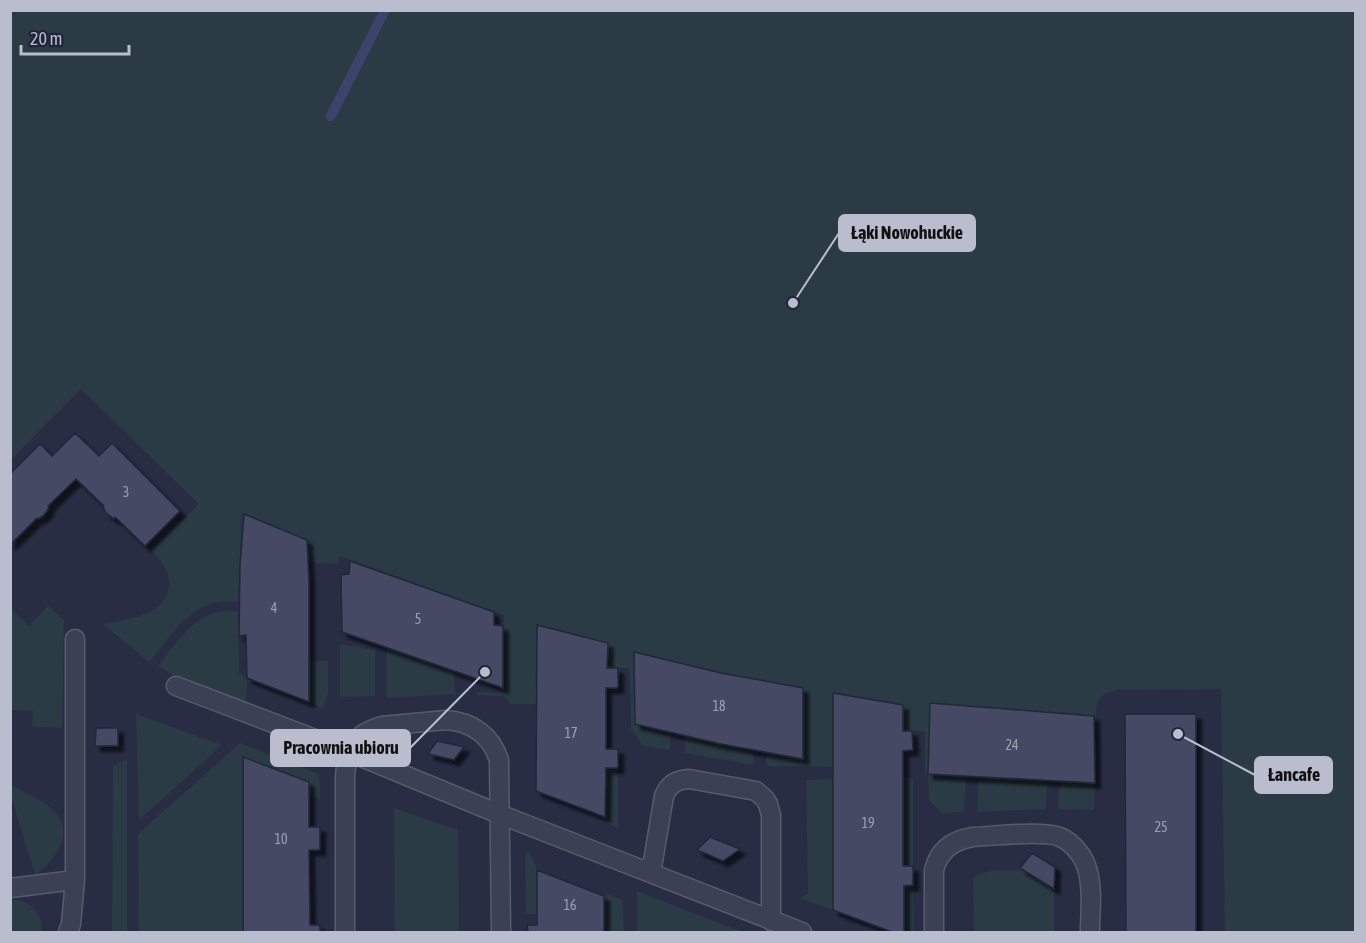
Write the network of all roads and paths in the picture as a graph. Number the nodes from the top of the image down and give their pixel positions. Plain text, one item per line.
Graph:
1 (75, 639) dead end
2 (176, 686) dead end
3 (348, 752) junction
4 (499, 814) junction
5 (651, 873) junction
6 (75, 880) junction
7 (10, 888) edge
8 (771, 921) junction
9 (68, 933) edge
10 (345, 933) edge
11 (501, 933) edge
12 (802, 933) edge
13 (934, 933) edge
14 (1090, 933) edge

1 - 6 street
2 - 3 street
3 - 4 street
3 - 4 street
3 - 10 street
4 - 5 street
4 - 11 street
5 - 8 street
5 - 8 street
6 - 7 street
6 - 9 street
8 - 12 street
13 - 14 street

